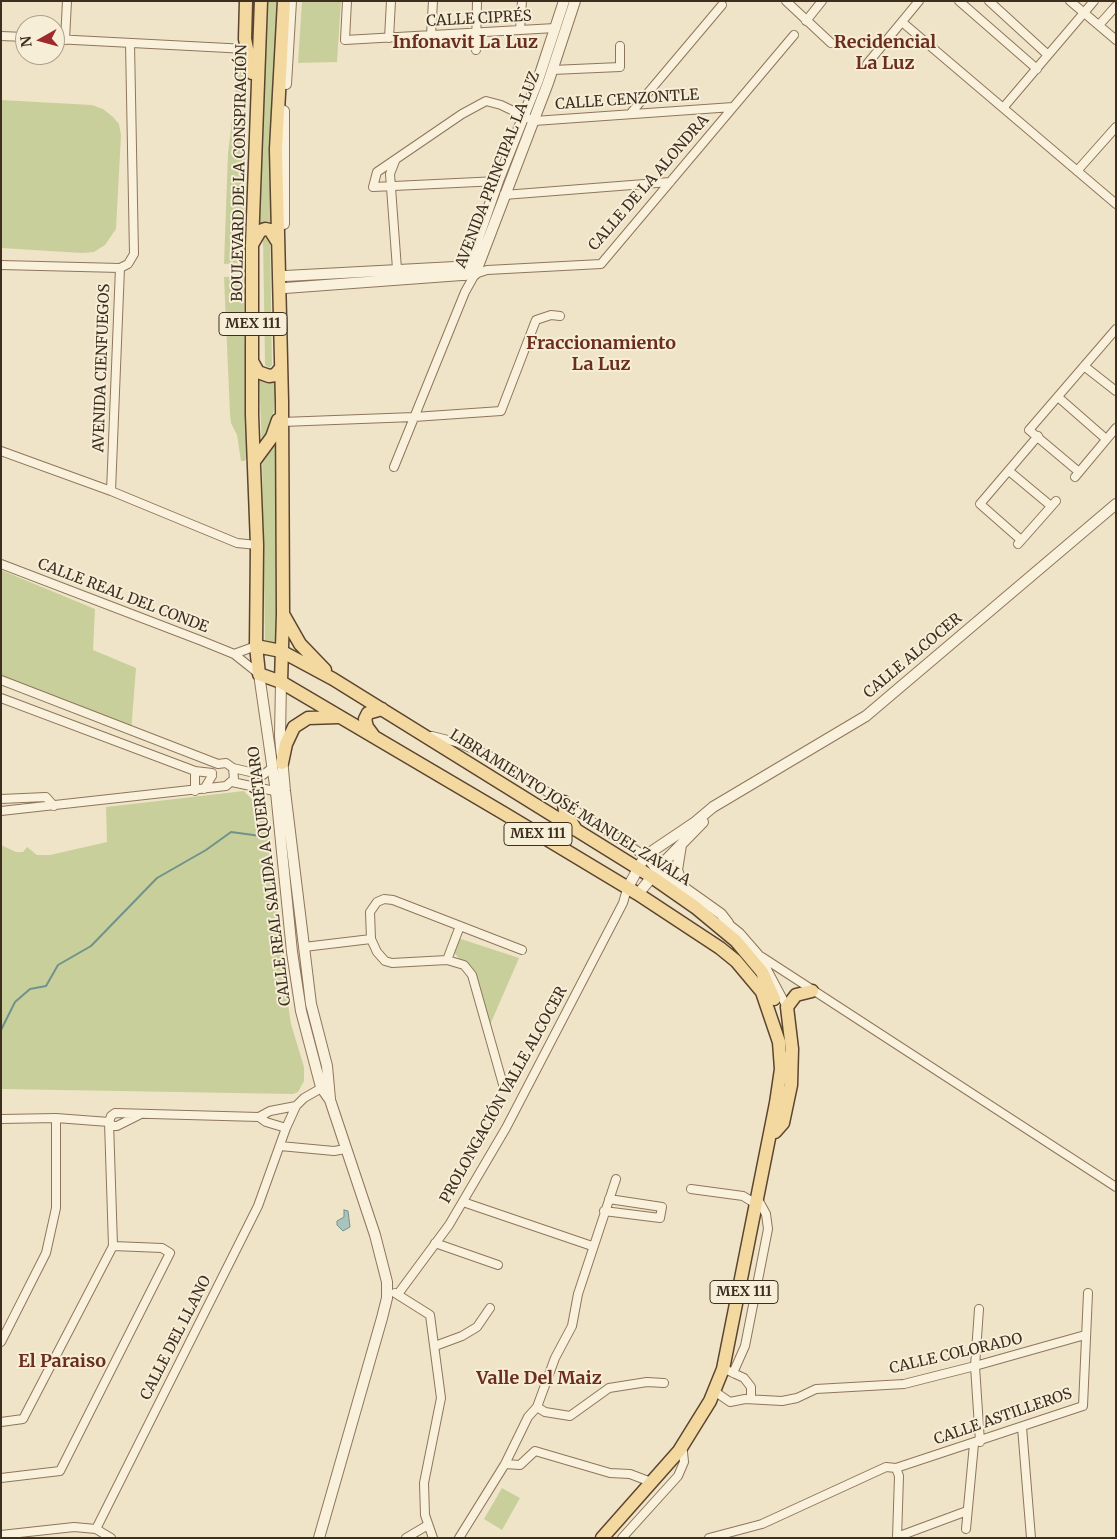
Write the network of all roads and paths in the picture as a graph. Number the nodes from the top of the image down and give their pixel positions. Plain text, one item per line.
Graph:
1 (67, 1) edge
2 (246, 1) edge
3 (261, 1) edge
4 (284, 1) edge
5 (291, 1) edge
6 (347, 1) edge
7 (391, 1) edge
8 (433, 1) edge
9 (478, 1) edge
10 (522, 1) edge
11 (564, 1) edge
12 (576, 1) edge
13 (786, 1) edge
14 (822, 1) edge
15 (919, 1) edge
16 (959, 1) edge
17 (989, 1) edge
18 (1070, 1) edge
19 (1094, 1) edge
20 (722, 5) dead end
21 (1116, 6) edge
22 (1084, 14) junction
23 (806, 21) junction
24 (902, 22) junction
25 (1099, 25) junction
26 (555, 28) junction
27 (520, 30) junction
28 (476, 33) junction
29 (431, 35) junction
30 (794, 35) dead end
31 (1, 36) edge
32 (15, 37) edge
33 (389, 38) junction
34 (65, 40) joint
35 (1116, 40) edge
36 (130, 43) junction
37 (831, 43) dead end
38 (620, 46) dead end
39 (248, 49) junction
40 (476, 50) dead end
41 (1048, 55) junction
42 (867, 64) dead end
43 (1037, 69) junction
44 (552, 70) junction
45 (733, 107) junction
46 (1003, 108) junction
47 (631, 113) junction
48 (255, 118) junction
49 (529, 118) junction
50 (1115, 130) edge
51 (395, 161) junction
52 (1077, 171) junction
53 (498, 181) junction
54 (670, 182) junction
55 (390, 186) junction
56 (504, 195) junction
57 (1116, 204) edge
58 (277, 241) junction
59 (252, 245) junction
60 (1, 266) edge
61 (120, 268) junction
62 (397, 269) junction
63 (376, 270) junction
64 (474, 270) junction
65 (285, 276) junction
66 (377, 282) junction
67 (285, 288) junction
68 (560, 316) dead end
69 (1115, 331) edge
70 (281, 348) junction
71 (253, 363) junction
72 (1084, 366) junction
73 (281, 368) junction
74 (1116, 391) edge
75 (1058, 397) junction
76 (282, 402) junction
77 (414, 417) junction
78 (282, 422) junction
79 (1116, 428) edge
80 (1038, 436) junction
81 (1106, 439) junction
82 (1, 451) edge
83 (255, 460) junction
84 (394, 467) dead end
85 (1009, 471) junction
86 (112, 490) junction
87 (1116, 504) edge
88 (258, 545) junction
89 (1, 564) edge
90 (284, 614) junction
91 (256, 646) junction
92 (281, 651) junction
93 (234, 654) junction
94 (259, 674) junction
95 (333, 679) junction
96 (1, 680) edge
97 (281, 682) junction
98 (1, 698) edge
99 (382, 709) junction
100 (345, 719) junction
101 (425, 735) junction
102 (374, 736) junction
103 (218, 764) junction
104 (277, 765) junction
105 (232, 768) junction
106 (195, 771) junction
107 (212, 774) junction
108 (232, 782) junction
109 (222, 787) junction
110 (204, 789) junction
111 (195, 791) junction
112 (280, 792) junction
113 (1, 799) edge
114 (564, 802) junction
115 (54, 806) junction
116 (713, 807) junction
117 (1, 811) edge
118 (577, 832) junction
119 (681, 845) junction
120 (645, 856) junction
121 (638, 868) junction
122 (655, 874) junction
123 (632, 891) junction
124 (623, 903) junction
125 (728, 923) junction
126 (460, 926) junction
127 (371, 939) junction
128 (304, 947) junction
129 (522, 950) dead end
130 (760, 956) junction
131 (447, 960) junction
132 (812, 991) junction
133 (787, 1007) junction
134 (325, 1086) junction
135 (504, 1088) dead end
136 (296, 1106) junction
137 (260, 1117) junction
138 (56, 1118) junction
139 (1, 1119) edge
140 (109, 1122) junction
141 (286, 1128) junction
142 (775, 1132) junction
143 (280, 1146) junction
144 (346, 1149) junction
145 (616, 1179) dead end
146 (1116, 1187) edge
147 (691, 1189) dead end
148 (609, 1199) junction
149 (463, 1202) junction
150 (758, 1204) junction
151 (604, 1210) junction
152 (435, 1243) junction
153 (113, 1246) junction
154 (592, 1246) junction
155 (498, 1265) dead end
156 (387, 1290) junction
157 (1088, 1293) dead end
158 (398, 1294) junction
159 (490, 1308) dead end
160 (979, 1309) dead end
161 (1085, 1335) junction
162 (1, 1342) edge
163 (435, 1346) junction
164 (975, 1366) junction
165 (730, 1372) junction
166 (664, 1383) dead end
167 (717, 1393) junction
168 (752, 1399) junction
169 (536, 1407) junction
170 (1, 1422) edge
171 (1022, 1427) junction
172 (977, 1443) junction
173 (683, 1452) junction
174 (505, 1464) junction
175 (896, 1468) junction
176 (1, 1478) edge
177 (651, 1482) junction
178 (967, 1511) junction
179 (428, 1525) junction
180 (966, 1529) dead end
181 (96, 1530) junction
182 (1, 1535) edge
183 (12, 1536) edge
184 (111, 1538) edge
185 (319, 1538) edge
186 (406, 1538) edge
187 (433, 1538) edge
188 (459, 1538) edge
189 (602, 1538) edge
190 (607, 1538) edge
191 (622, 1538) edge
192 (709, 1538) edge
193 (897, 1538) edge
194 (1031, 1538) edge

1 - 34 street
2 - 39 main road
3 - 48 main road, BOULEVARD DE LA CONSPIRACIÓN / MEX 111
4 - 58 main road, MEX 111
5 - 65 street
6 - 33 street, CALLE CIPRÉS
7 - 33 street
8 - 29 street
9 - 28 street
10 - 27 street
11 - 26 street, AVENIDA PRINCIPAL LA LUZ
12 - 44 street, AVENIDA PRINCIPAL LA LUZ
13 - 23 street
14 - 23 street
15 - 24 street
16 - 43 street
17 - 41 street
18 - 22 street
19 - 22 street
20 - 47 street
21 - 25 street
22 - 25 street
22 - 41 street
23 - 37 street
24 - 42 street
24 - 46 street
25 - 35 street
26 - 27 street, CALLE CIPRÉS
26 - 49 street, AVENIDA PRINCIPAL LA LUZ
27 - 28 street, CALLE CIPRÉS
28 - 29 street, CALLE CIPRÉS
28 - 40 street
29 - 33 street, CALLE CIPRÉS
30 - 45 street, CALLE DE LA ALONDRA
31 - 32 street
34 - 36 street
36 - 39 street
36 - 61 street, AVENIDA CIENFUEGOS
38 - 44 street
39 - 48 main road
41 - 43 street
43 - 46 street
44 - 49 street, AVENIDA PRINCIPAL LA LUZ
45 - 47 street, CALLE CENZONTLE
45 - 54 street, CALLE DE LA ALONDRA
46 - 52 street
47 - 49 street, CALLE CENZONTLE
48 - 59 main road, BOULEVARD DE LA CONSPIRACIÓN / MEX 111
49 - 51 street
49 - 53 street, AVENIDA PRINCIPAL LA LUZ
49 - 56 street, AVENIDA PRINCIPAL LA LUZ
50 - 52 street
51 - 55 street
51 - 55 street
52 - 57 street
53 - 55 street
53 - 64 street, AVENIDA PRINCIPAL LA LUZ
54 - 56 street
54 - 64 street, CALLE DE LA ALONDRA
55 - 62 street
56 - 64 street, AVENIDA PRINCIPAL LA LUZ
58 - 59 main road
58 - 70 main road, MEX 111
59 - 71 main road, BOULEVARD DE LA CONSPIRACIÓN / MEX 111
60 - 61 street
61 - 86 street, AVENIDA CIENFUEGOS
62 - 63 street, CALLE DE LA ALONDRA
62 - 64 street, CALLE DE LA ALONDRA
63 - 65 street, CALLE DE LA ALONDRA
63 - 66 street
64 - 66 street, CALLE DE LA ALONDRA
64 - 77 street, AVENIDA PRINCIPAL LA LUZ
65 - 67 street
66 - 67 street, CALLE DE LA ALONDRA
67 - 70 street
68 - 77 street
69 - 72 street
70 - 73 main road, MEX 111
71 - 73 main road
71 - 83 main road, BOULEVARD DE LA CONSPIRACIÓN / MEX 111
72 - 74 street
72 - 75 street
73 - 76 main road, MEX 111
75 - 80 street
75 - 81 street
76 - 78 main road, MEX 111
76 - 83 main road
77 - 78 street
77 - 84 street, AVENIDA PRINCIPAL LA LUZ
78 - 90 main road, MEX 111
79 - 81 street
80 - 81 street
80 - 85 street
82 - 86 street
83 - 88 main road, BOULEVARD DE LA CONSPIRACIÓN / MEX 111
85 - 85 street
86 - 88 street
87 - 116 street, CALLE ALCOCER
88 - 91 main road, BOULEVARD DE LA CONSPIRACIÓN / MEX 111
89 - 93 street, CALLE REAL DEL CONDE
90 - 92 main road, MEX 111
90 - 95 main road, MEX 111
91 - 92 main road, MEX 111
91 - 93 street
91 - 94 main road, MEX 111
92 - 95 main road, MEX 111
92 - 97 main road, MEX 111
93 - 94 street, CALLE REAL DEL CONDE
94 - 97 main road, MEX 111
94 - 104 street, CALLE REAL SALIDA A QUERÉTARO
95 - 99 main road, LIBRAMIENTO JOSÉ MANUEL ZAVALA / MEX 111
96 - 103 street
97 - 100 main road, LIBRAMIENTO JOSÉ MANUEL ZAVALA / MEX 111
97 - 104 street, CALLE REAL SALIDA A QUERÉTARO
98 - 106 street
99 - 101 main road, LIBRAMIENTO JOSÉ MANUEL ZAVALA / MEX 111
99 - 102 main road
100 - 102 main road, LIBRAMIENTO JOSÉ MANUEL ZAVALA / MEX 111
100 - 104 main road
101 - 114 street
101 - 118 main road, LIBRAMIENTO JOSÉ MANUEL ZAVALA / MEX 111
102 - 123 main road, LIBRAMIENTO JOSÉ MANUEL ZAVALA / MEX 111
103 - 105 street
103 - 107 street
104 - 105 street
104 - 112 street, CALLE REAL SALIDA A QUERÉTARO
105 - 108 street
106 - 107 street
106 - 111 street
107 - 109 street
107 - 110 street
108 - 109 street
108 - 112 street
109 - 110 street
110 - 111 street
111 - 115 street
112 - 128 street, CALLE REAL SALIDA A QUERÉTARO
112 - 134 street, CALLE REAL SALIDA A QUERÉTARO
113 - 115 street
114 - 118 main road
114 - 120 street
115 - 117 street
116 - 119 street, CALLE ALCOCER
116 - 120 street, CALLE ALCOCER
118 - 121 main road, LIBRAMIENTO JOSÉ MANUEL ZAVALA / MEX 111
119 - 122 street, CALLE ALCOCER
119 - 125 street
120 - 121 street, CALLE ALCOCER
120 - 122 street
121 - 122 main road, LIBRAMIENTO JOSÉ MANUEL ZAVALA / MEX 111
121 - 123 street, CALLE ALCOCER
122 - 123 street, CALLE ALCOCER
122 - 125 street
122 - 142 main road, LIBRAMIENTO JOSÉ MANUEL ZAVALA / MEX 111
123 - 124 street, PROLONGACIÓN VALLE ALCOCER
123 - 124 street
123 - 150 main road, LIBRAMIENTO JOSÉ MANUEL ZAVALA / MEX 111
124 - 149 street, PROLONGACIÓN VALLE ALCOCER
125 - 130 street
126 - 127 street
126 - 129 street
126 - 131 street
127 - 128 street
127 - 131 street
128 - 134 street, CALLE REAL SALIDA A QUERÉTARO
130 - 132 street
130 - 133 street
131 - 135 street
132 - 133 main road
132 - 146 street
133 - 142 main road
134 - 136 street, CALLE DEL LLANO
134 - 144 street, CALLE REAL SALIDA A QUERÉTARO
136 - 137 street
136 - 141 street, CALLE DEL LLANO
137 - 140 street
137 - 141 street
138 - 139 street
138 - 140 street
138 - 162 street
140 - 153 street
141 - 143 street, CALLE DEL LLANO
142 - 150 main road, LIBRAMIENTO JOSÉ MANUEL ZAVALA / MEX 111
143 - 144 street
143 - 181 street, CALLE DEL LLANO
144 - 156 street, CALLE REAL SALIDA A QUERÉTARO
145 - 148 street
147 - 150 street
148 - 151 street
148 - 151 street
149 - 152 street, PROLONGACIÓN VALLE ALCOCER
149 - 154 street
150 - 165 main road, LIBRAMIENTO JOSÉ MANUEL ZAVALA / MEX 111
150 - 177 main road, LIBRAMIENTO JOSÉ MANUEL ZAVALA / MEX 111
151 - 154 street
152 - 155 street
152 - 158 street, PROLONGACIÓN VALLE ALCOCER
153 - 170 street
153 - 176 street
154 - 169 street
156 - 158 street
156 - 185 street, CALLE REAL SALIDA A QUERÉTARO
157 - 161 street
158 - 163 street
159 - 163 street
160 - 164 street
161 - 164 street, CALLE COLORADO
161 - 171 street, CALLE ASTILLEROS
163 - 179 street
164 - 168 street, CALLE COLORADO
164 - 172 street
165 - 167 main road, LIBRAMIENTO JOSÉ MANUEL ZAVALA / MEX 111
165 - 168 street
166 - 169 street
167 - 168 street, CALLE COLORADO
167 - 173 main road, LIBRAMIENTO JOSÉ MANUEL ZAVALA / MEX 111
169 - 174 street
171 - 172 street, CALLE ASTILLEROS
171 - 194 street
172 - 175 street, CALLE ASTILLEROS
172 - 178 street
173 - 190 main road, LIBRAMIENTO JOSÉ MANUEL ZAVALA / MEX 111
173 - 191 street
174 - 177 street
174 - 188 street
175 - 192 street, CALLE ASTILLEROS
175 - 193 street
177 - 189 main road, LIBRAMIENTO JOSÉ MANUEL ZAVALA / MEX 111
178 - 180 street
178 - 193 street
179 - 186 street
179 - 187 street
181 - 183 street
181 - 184 street
182 - 183 street

